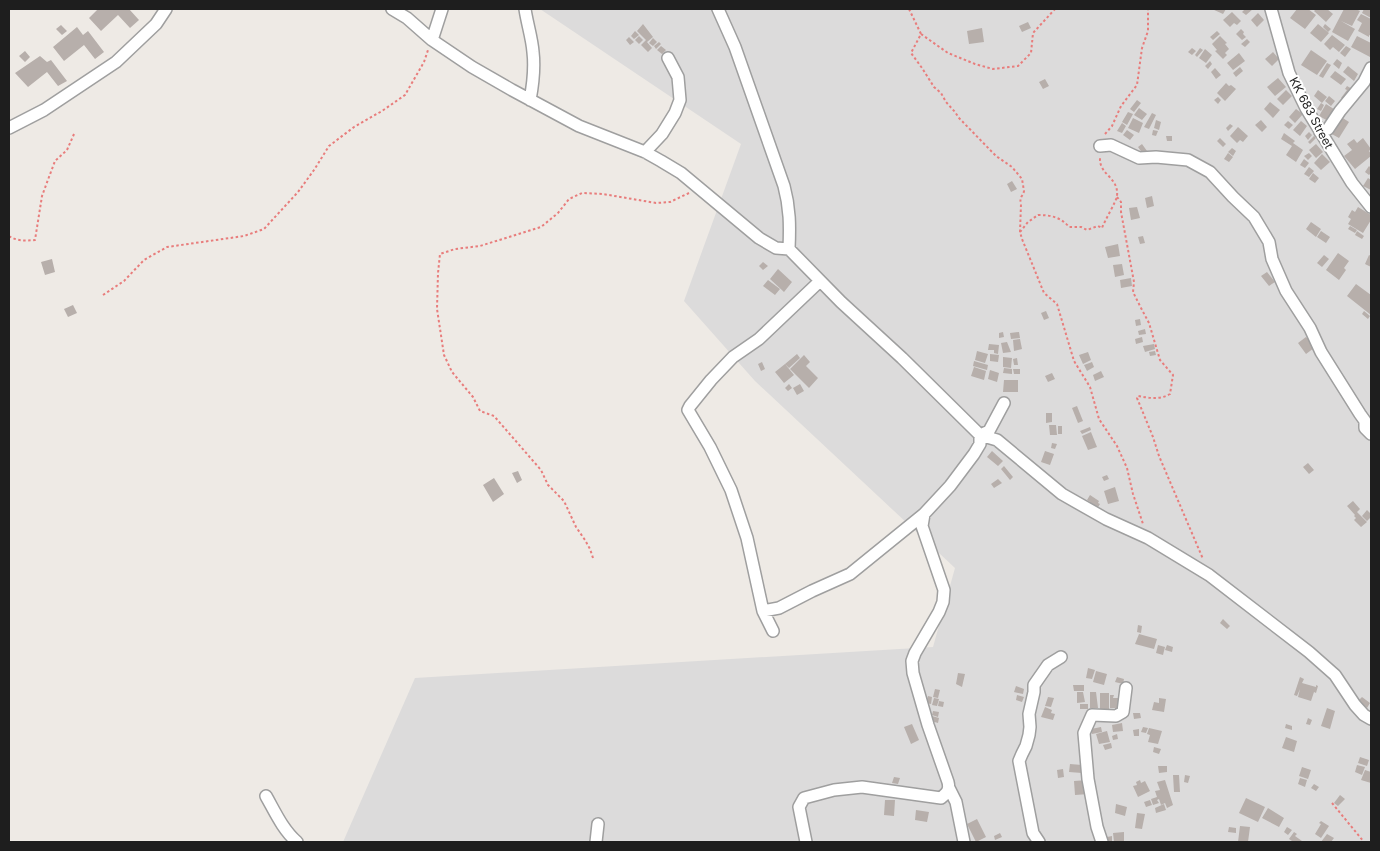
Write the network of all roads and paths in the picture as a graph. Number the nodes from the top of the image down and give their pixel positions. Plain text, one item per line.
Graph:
1 (166, 9) edge
2 (392, 9) edge
3 (442, 9) edge
4 (525, 9) edge
5 (718, 9) edge
6 (909, 9) edge
7 (1054, 9) edge
8 (1271, 9) edge
9 (921, 34) junction
10 (432, 40) junction
11 (668, 58) dead end
12 (1371, 68) edge
13 (530, 100) junction
14 (9, 128) edge
15 (1320, 132) junction
16 (74, 134) dead end
17 (1100, 146) dead end
18 (645, 152) junction
19 (698, 189) junction
20 (1117, 197) dead end
21 (1371, 207) edge
22 (9, 236) edge
23 (788, 249) junction
24 (820, 282) junction
25 (103, 295) dead end
26 (1004, 403) dead end
27 (1371, 434) edge
28 (980, 435) junction
29 (924, 514) junction
30 (1148, 538) junction
31 (593, 558) dead end
32 (1209, 575) junction
33 (763, 611) junction
34 (773, 632) dead end
35 (1061, 657) dead end
36 (1126, 688) dead end
37 (1371, 719) edge
38 (949, 788) junction
39 (266, 796) dead end
40 (1332, 803) dead end
41 (598, 824) dead end
42 (297, 842) edge
43 (596, 842) edge
44 (806, 842) edge
45 (964, 842) edge
46 (1039, 842) edge
47 (1102, 842) edge
48 (1364, 842) edge

1 - 14 street
2 - 10 street
3 - 10 street
4 - 13 street
5 - 23 street
6 - 9 path
7 - 9 path
8 - 15 street, KK 683 Street
9 - 30 path
10 - 13 street
10 - 25 path
11 - 18 street
12 - 15 street
13 - 18 street
15 - 21 street, KK 683 Street
16 - 22 path
17 - 27 street
18 - 19 street
19 - 23 street
19 - 31 path
20 - 32 path
23 - 24 street
24 - 28 street
24 - 33 street
26 - 28 street
28 - 29 street
28 - 30 street
29 - 33 street
29 - 38 street
30 - 32 street
32 - 37 street
33 - 34 street
35 - 46 street
36 - 47 street
38 - 44 street
38 - 45 street
39 - 42 street
40 - 48 path
41 - 43 street

